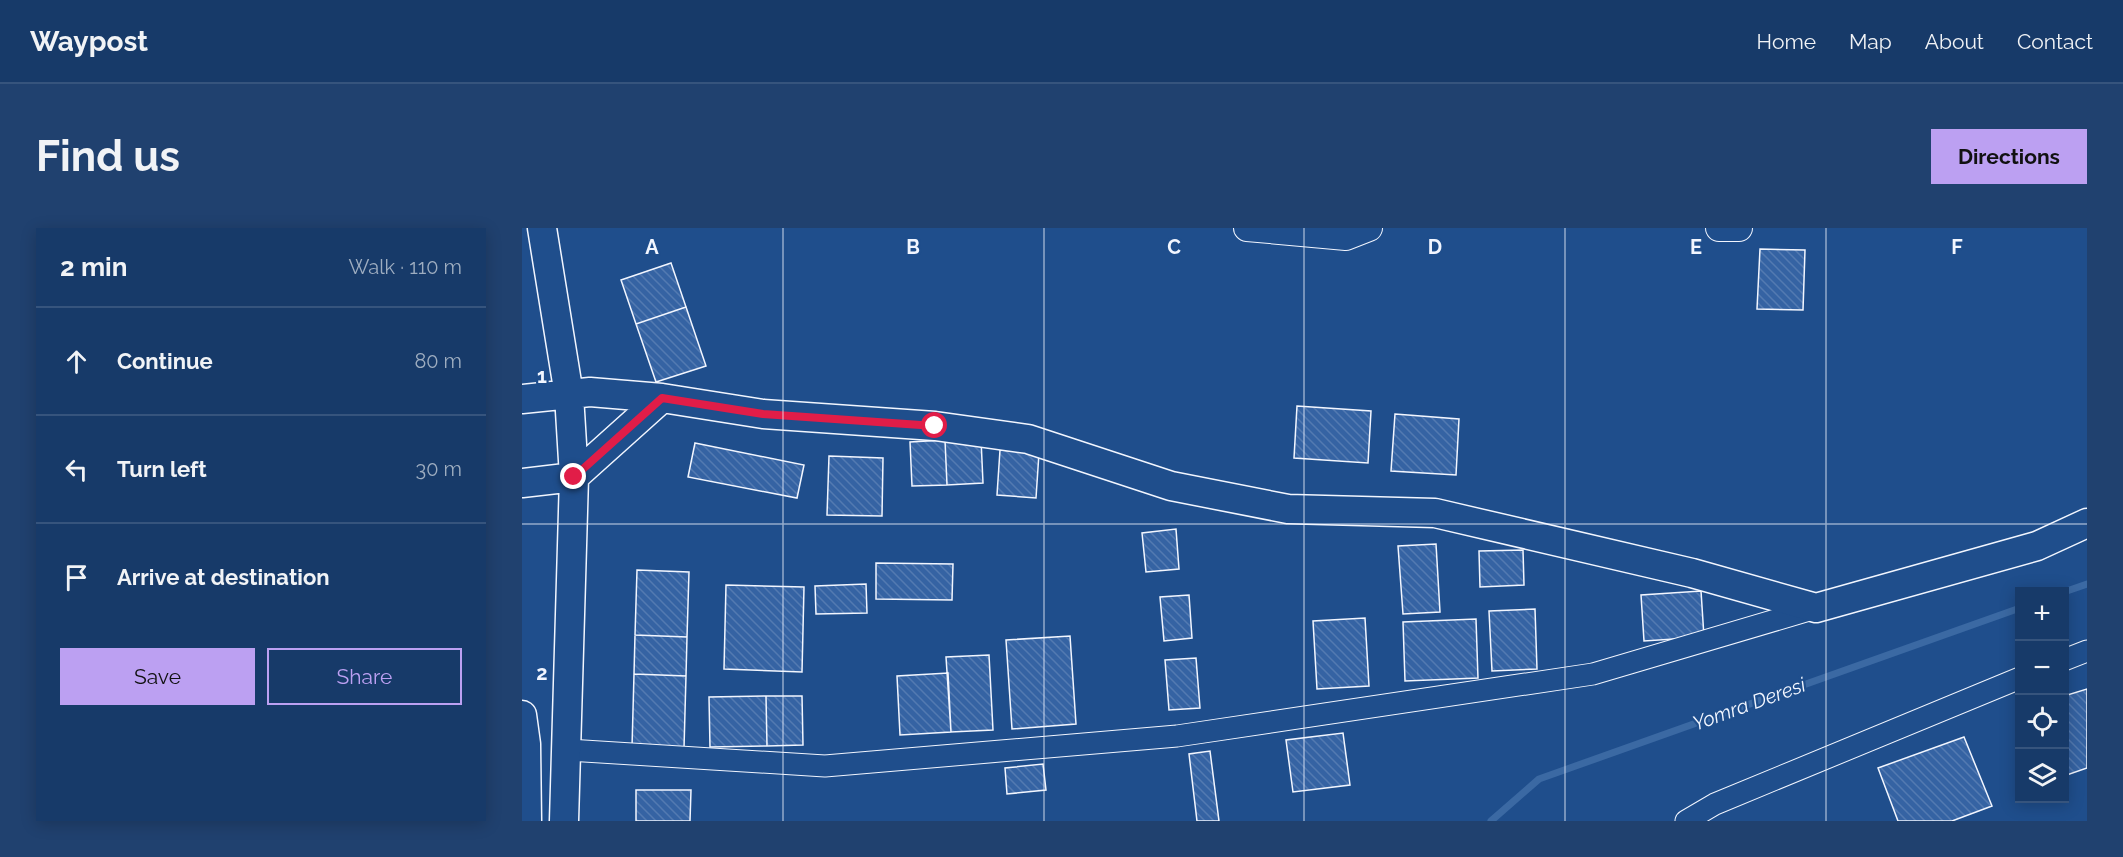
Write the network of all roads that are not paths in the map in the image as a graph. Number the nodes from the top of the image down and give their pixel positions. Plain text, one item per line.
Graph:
1 (542, 228) edge
2 (1247, 228) edge
3 (1369, 228) edge
4 (1719, 228) edge
5 (1738, 228) edge
6 (568, 395) junction
7 (662, 398) junction
8 (522, 399) edge
9 (574, 477) junction
10 (522, 483) edge
11 (2087, 523) edge
12 (1816, 608) junction
13 (2087, 651) edge
14 (2069, 658) edge
15 (2015, 680) edge
16 (522, 715) edge
17 (568, 750) junction
18 (527, 821) edge
19 (564, 821) edge
20 (1686, 821) edge

1 - 6 main road
2 - 3 street
4 - 5 street
6 - 7 main road
6 - 8 main road
6 - 9 main road
7 - 9 main road
7 - 12 main road
9 - 10 main road
9 - 17 main road
11 - 12 main road
12 - 17 street
13 - 14 street
15 - 20 street
16 - 18 main road
17 - 19 main road

